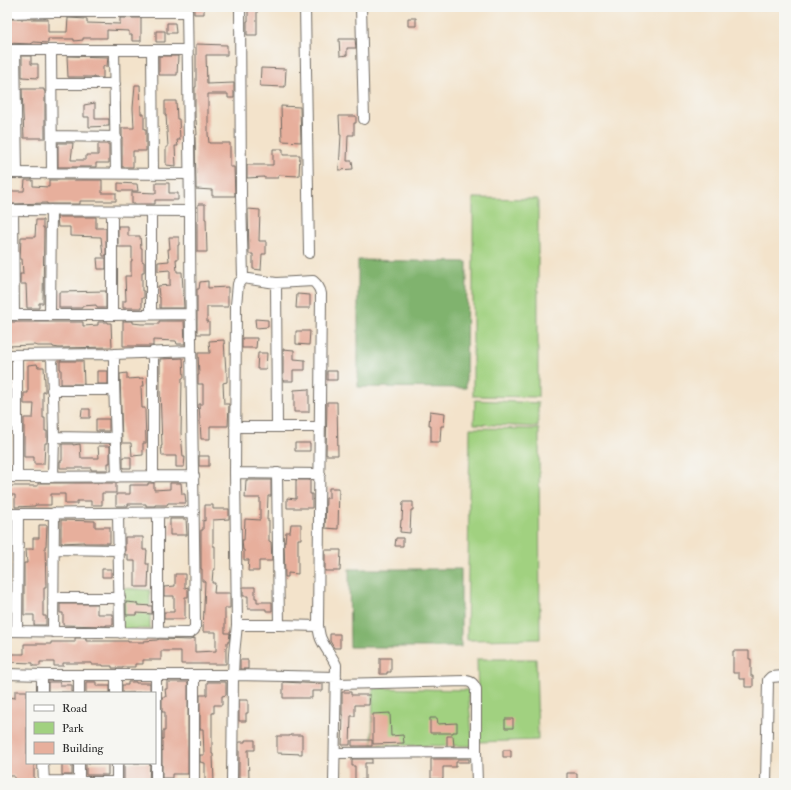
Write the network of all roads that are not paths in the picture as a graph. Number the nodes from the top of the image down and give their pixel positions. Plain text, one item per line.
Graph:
1 (240, 7) edge
2 (305, 7) edge
3 (361, 7) edge
4 (129, 9) edge
5 (152, 9) edge
6 (187, 9) edge
7 (52, 10) edge
8 (13, 11) edge
9 (11, 50) edge
10 (51, 50) junction
11 (114, 50) junction
12 (152, 50) junction
13 (187, 50) junction
14 (52, 84) junction
15 (115, 84) junction
16 (364, 119) dead end
17 (52, 136) junction
18 (116, 136) junction
19 (12, 173) edge
20 (52, 173) junction
21 (116, 173) junction
22 (153, 173) junction
23 (189, 174) junction
24 (10, 210) edge
25 (50, 210) junction
26 (112, 211) junction
27 (151, 211) junction
28 (190, 211) junction
29 (309, 253) dead end
30 (243, 278) junction
31 (276, 283) junction
32 (151, 314) junction
33 (190, 314) junction
34 (11, 315) edge
35 (50, 315) junction
36 (112, 315) junction
37 (191, 351) junction
38 (154, 352) junction
39 (114, 354) junction
40 (7, 355) edge
41 (52, 355) junction
42 (18, 356) junction
43 (52, 390) junction
44 (114, 390) junction
45 (235, 427) junction
46 (277, 427) junction
47 (320, 427) junction
48 (54, 437) junction
49 (115, 438) junction
50 (235, 473) junction
51 (277, 473) junction
52 (320, 474) junction
53 (194, 476) junction
54 (12, 477) edge
55 (53, 477) junction
56 (117, 477) junction
57 (154, 477) junction
58 (194, 512) junction
59 (54, 513) junction
60 (158, 513) junction
61 (7, 514) edge
62 (18, 514) junction
63 (118, 514) junction
64 (54, 550) junction
65 (118, 550) junction
66 (53, 598) junction
67 (120, 598) junction
68 (237, 625) junction
69 (279, 625) junction
70 (318, 626) junction
71 (12, 631) edge
72 (53, 632) junction
73 (120, 633) junction
74 (158, 633) junction
75 (7, 674) edge
76 (42, 675) junction
77 (116, 675) junction
78 (156, 675) junction
79 (233, 675) junction
80 (79, 676) junction
81 (194, 676) junction
82 (784, 676) edge
83 (336, 680) junction
84 (42, 692) edge
85 (79, 692) edge
86 (116, 692) edge
87 (476, 752) junction
88 (334, 753) junction
89 (43, 764) edge
90 (79, 764) edge
91 (117, 764) edge
92 (79, 781) junction
93 (44, 782) edge
94 (232, 782) edge
95 (117, 783) edge
96 (156, 783) edge
97 (194, 783) edge
98 (334, 783) edge
99 (477, 783) edge
100 (766, 783) edge

1 - 30 street
2 - 29 street
3 - 16 street
4 - 5 street
4 - 7 street
5 - 6 street
6 - 13 street
7 - 8 street
9 - 10 street
9 - 19 street
10 - 11 street
10 - 14 street
11 - 12 street
11 - 15 street
12 - 13 street
12 - 22 street
13 - 23 street
14 - 15 street
14 - 17 street
15 - 18 street
17 - 18 street
17 - 20 street
18 - 21 street
19 - 20 street
20 - 21 street
21 - 22 street
22 - 23 street
23 - 28 street
24 - 25 street
24 - 34 street
25 - 26 street
25 - 35 street
26 - 27 street
26 - 36 street
27 - 28 street
27 - 32 street
28 - 33 street
30 - 31 street
30 - 45 street
31 - 46 street
31 - 47 street
32 - 33 street
32 - 36 street
33 - 37 street
34 - 35 street
35 - 36 street
37 - 38 street
37 - 53 street
38 - 39 street
38 - 57 street
39 - 41 street
39 - 44 street
40 - 42 street
41 - 42 street
41 - 43 street
42 - 54 street
43 - 44 street
43 - 48 street
44 - 49 street
45 - 46 street
45 - 50 street
46 - 47 street
47 - 52 street
48 - 49 street
48 - 55 street
49 - 56 street
50 - 51 street
50 - 68 street
51 - 52 street
51 - 69 street
52 - 70 street
53 - 57 street
53 - 58 street
54 - 55 street
55 - 56 street
56 - 57 street
58 - 60 street
58 - 74 street
59 - 62 street
59 - 63 street
59 - 64 street
60 - 63 street
60 - 74 street
61 - 62 street
62 - 71 street
63 - 65 street
64 - 65 street
64 - 66 street
65 - 67 street
66 - 67 street
66 - 72 street
67 - 73 street
68 - 69 street
68 - 79 street
69 - 70 street
70 - 83 street
71 - 72 street
72 - 73 street
73 - 74 street
75 - 76 street
76 - 80 street
76 - 84 street
77 - 78 street
77 - 80 street
77 - 86 street
78 - 81 street
78 - 96 street
79 - 81 street
79 - 83 street
79 - 94 street
80 - 85 street
81 - 97 street
82 - 100 street
83 - 87 street
83 - 88 street
87 - 88 street
87 - 99 street
88 - 98 street
89 - 93 street
90 - 92 street
91 - 95 street
92 - 93 street
92 - 95 street

